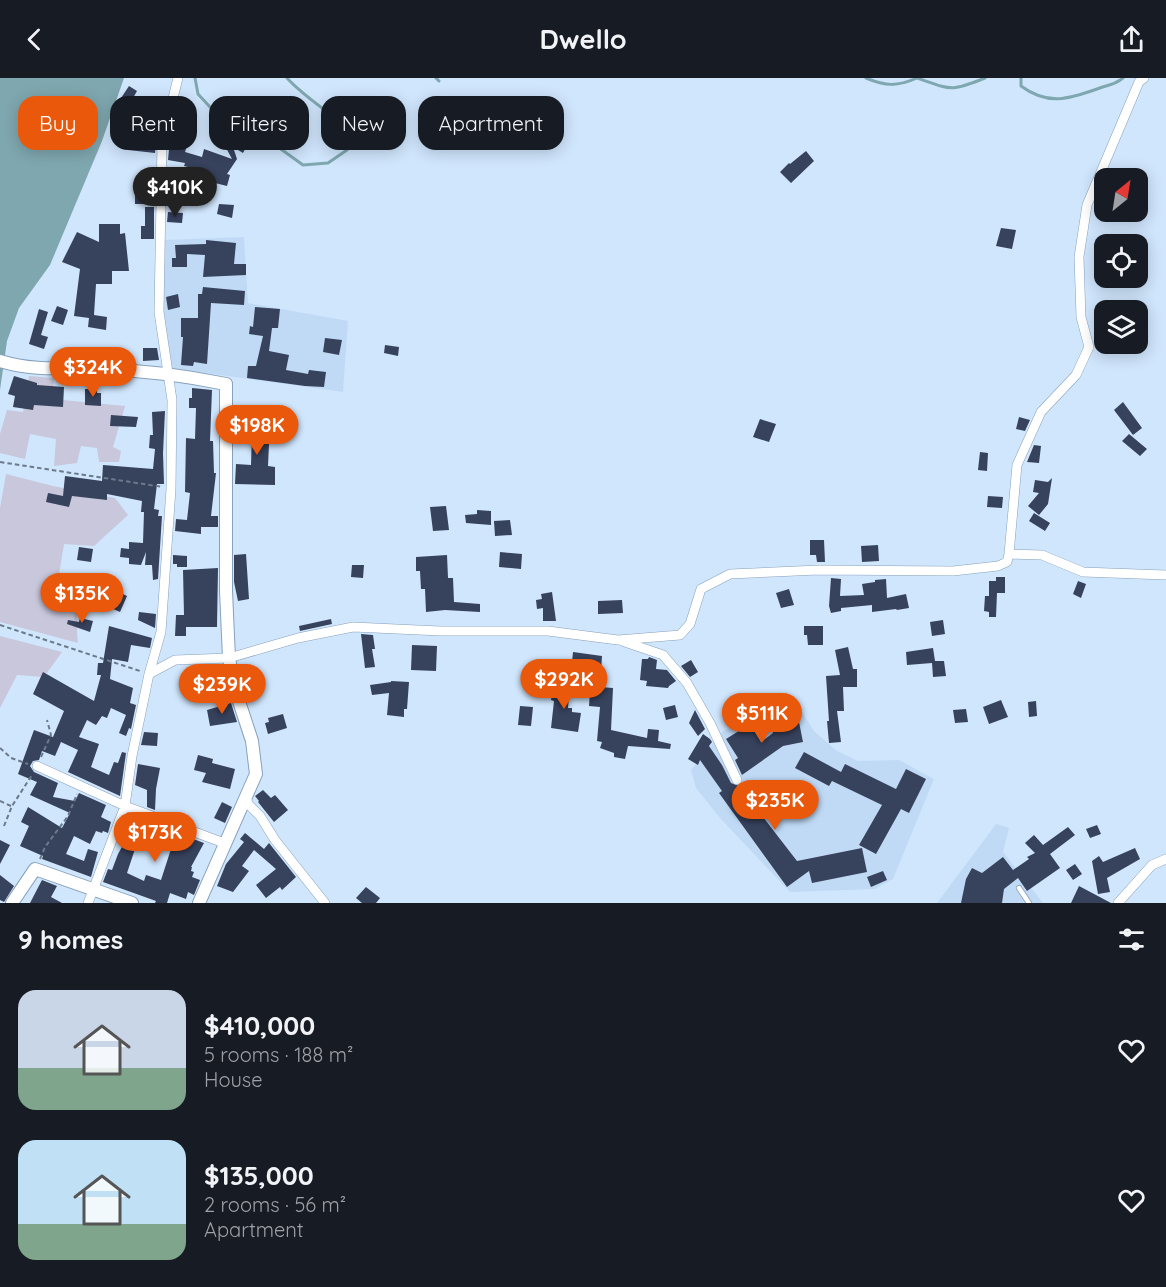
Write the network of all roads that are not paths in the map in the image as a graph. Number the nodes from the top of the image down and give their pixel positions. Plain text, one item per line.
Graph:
1 (178, 78) edge
2 (1144, 78) edge
3 (5, 363) edge
4 (168, 374) junction
5 (1009, 554) junction
6 (1166, 575) edge
7 (618, 640) junction
8 (229, 658) junction
9 (149, 674) junction
10 (37, 766) road end
11 (737, 780) dead end
12 (246, 796) junction
13 (125, 806) junction
14 (224, 843) junction
15 (1166, 859) edge
16 (1019, 888) dead end
17 (95, 889) junction
18 (12, 903) edge
19 (88, 903) edge
20 (132, 903) edge
21 (199, 903) edge
22 (325, 903) edge
23 (1029, 903) edge
24 (1118, 903) edge

1 - 4 street
2 - 5 street
3 - 4 main road
4 - 8 main road
4 - 9 street
5 - 6 street
5 - 7 street
7 - 8 street
7 - 11 street
8 - 9 street
8 - 12 main road
9 - 13 street
10 - 13 street
12 - 14 main road
12 - 22 street
13 - 14 street
13 - 17 street
14 - 21 main road
15 - 24 street
16 - 23 lane
17 - 18 main road
17 - 19 street
17 - 20 main road

